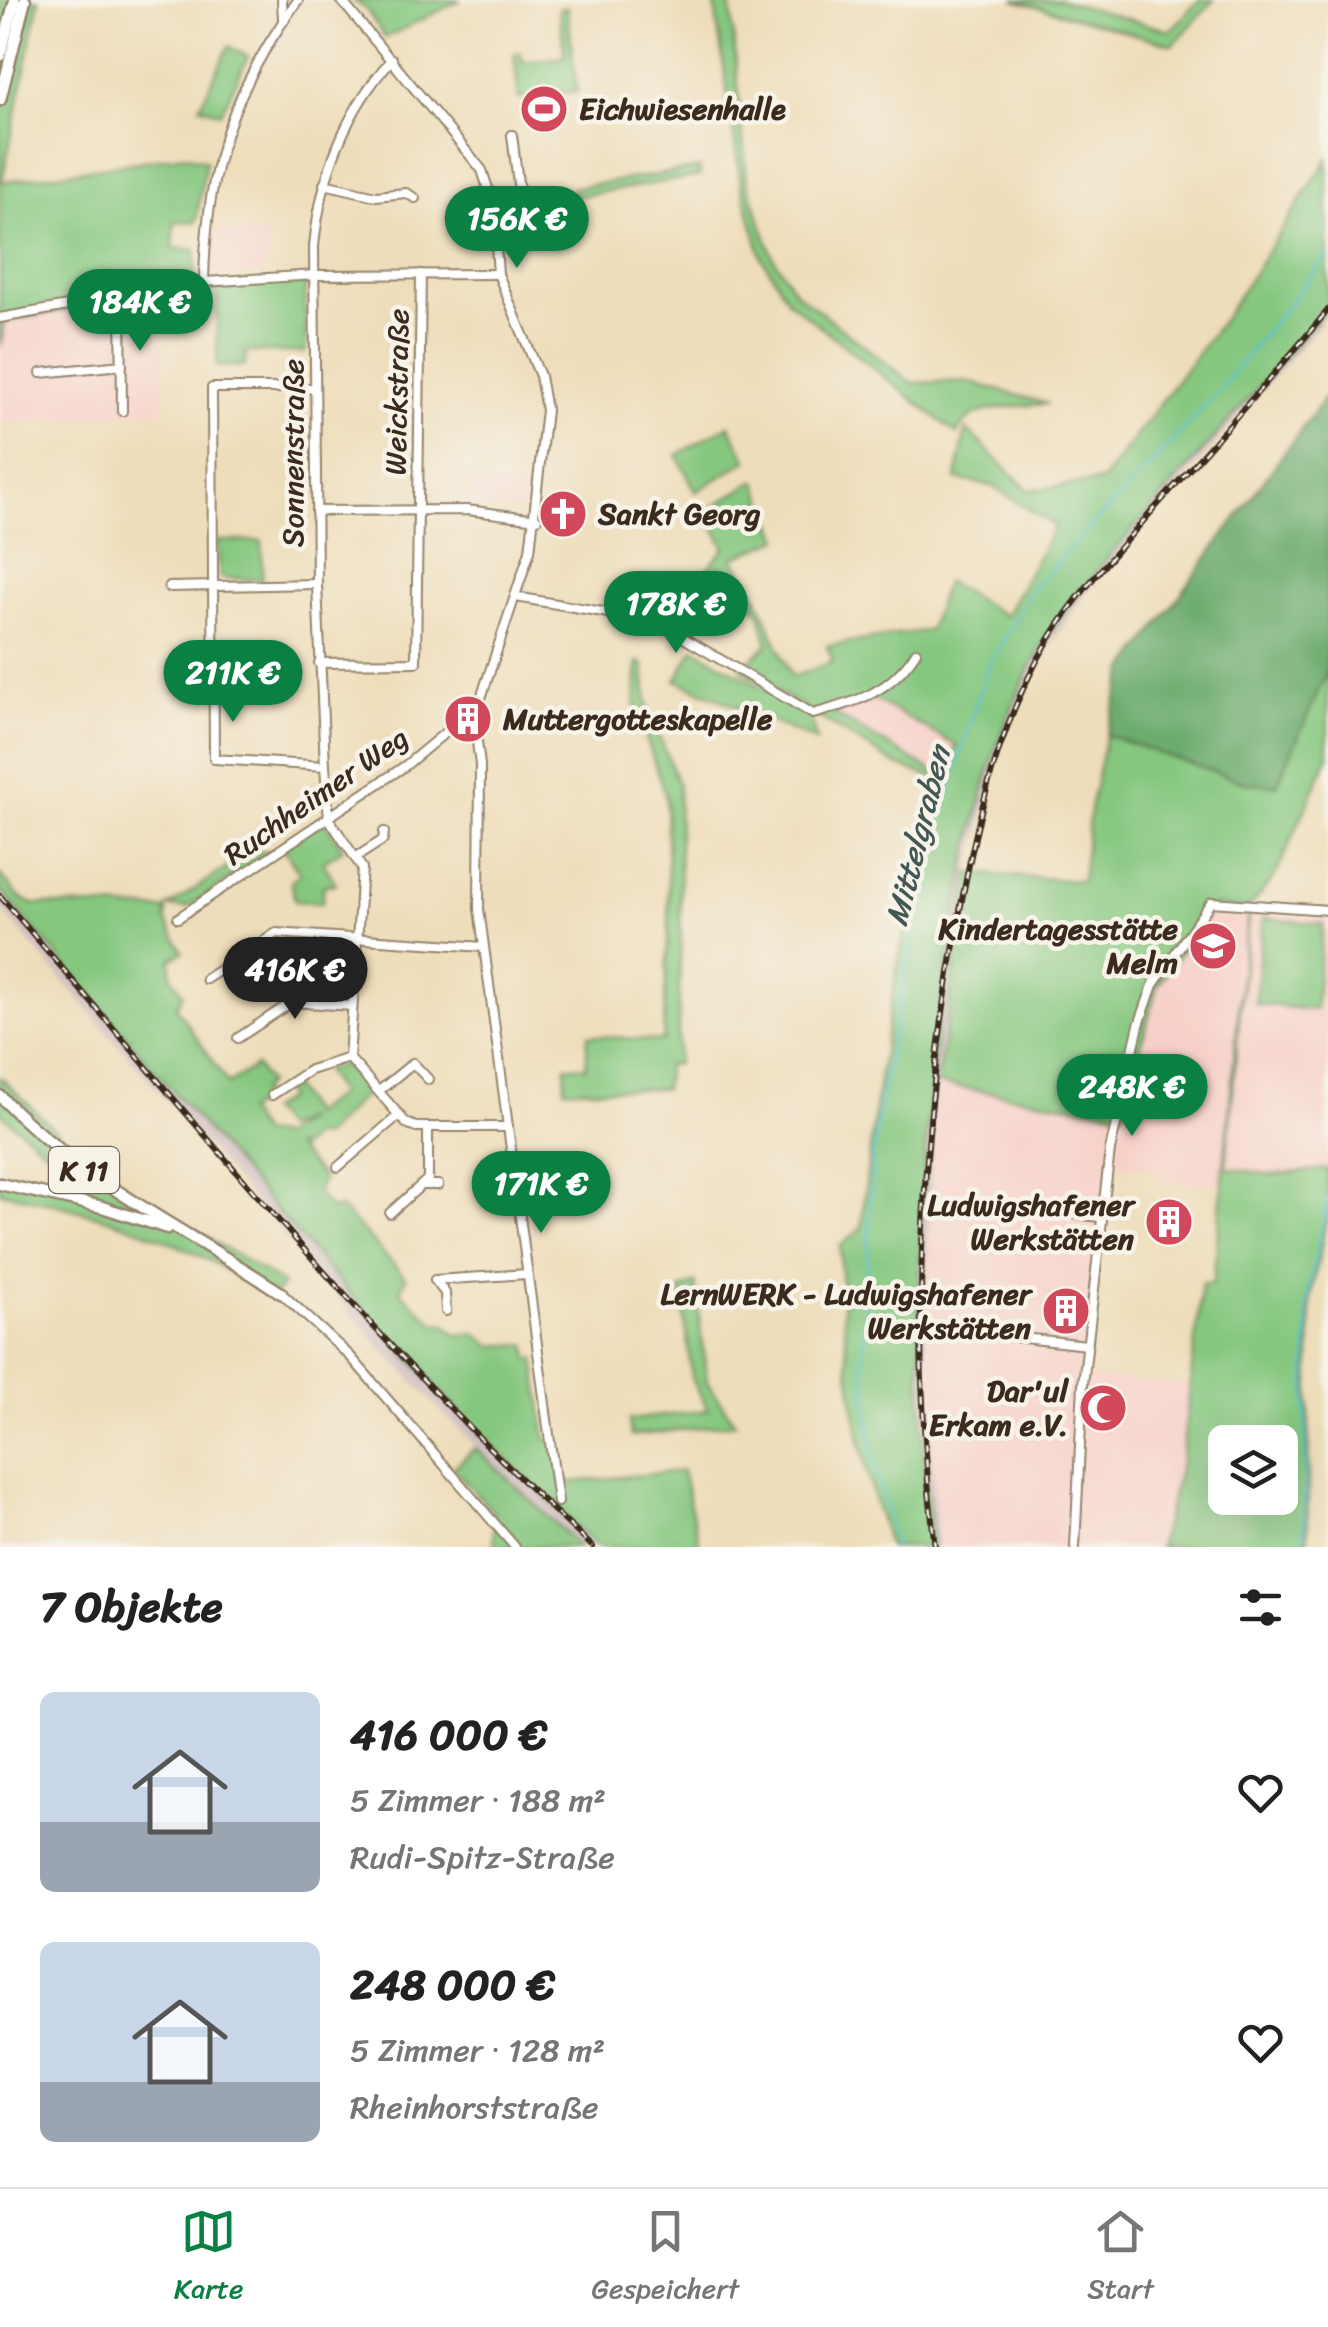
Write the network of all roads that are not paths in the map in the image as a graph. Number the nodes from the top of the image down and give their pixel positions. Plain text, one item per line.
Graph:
1 (25, 0) edge
2 (282, 0) edge
3 (298, 0) edge
4 (341, 0) edge
5 (13, 3) edge
6 (283, 19) junction
7 (0, 56) edge
8 (392, 59) junction
9 (0, 100) edge
10 (512, 135) dead end
11 (324, 184) junction
12 (414, 198) dead end
13 (496, 241) junction
14 (422, 274) junction
15 (498, 274) junction
16 (316, 275) junction
17 (204, 282) junction
18 (122, 296) junction
19 (0, 318) edge
20 (122, 364) junction
21 (41, 373) dead end
22 (315, 388) junction
23 (122, 412) dead end
24 (316, 510) junction
25 (418, 510) junction
26 (536, 520) junction
27 (316, 584) junction
28 (213, 586) junction
29 (168, 587) dead end
30 (516, 597) junction
31 (916, 652) dead end
32 (319, 663) junction
33 (262, 693) dead end
34 (214, 694) junction
35 (476, 706) junction
36 (325, 766) junction
37 (329, 815) junction
38 (384, 832) dead end
39 (355, 858) junction
40 (1328, 910) edge
41 (178, 918) dead end
42 (357, 938) junction
43 (484, 947) junction
44 (206, 979) dead end
45 (352, 1006) junction
46 (238, 1038) dead end
47 (409, 1052) dead end
48 (350, 1058) junction
49 (413, 1063) junction
50 (428, 1079) dead end
51 (379, 1091) junction
52 (272, 1095) dead end
53 (0, 1096) edge
54 (399, 1115) junction
55 (508, 1127) junction
56 (428, 1128) junction
57 (338, 1168) dead end
58 (0, 1184) edge
59 (422, 1185) junction
60 (438, 1185) dead end
61 (1009, 1206) dead end
62 (390, 1213) dead end
63 (1100, 1217) junction
64 (178, 1231) junction
65 (527, 1274) junction
66 (281, 1293) joint
67 (446, 1311) dead end
68 (996, 1335) dead end
69 (1086, 1345) junction
70 (558, 1502) dead end
71 (513, 1544) edge
72 (1075, 1547) edge

1 - 9 highway
2 - 6 street
3 - 6 street
4 - 8 street
5 - 7 highway
6 - 17 street
8 - 11 street, Sonnenstraße
8 - 13 street
10 - 13 street
11 - 12 street
11 - 16 street, Sonnenstraße
13 - 15 street
14 - 15 street
14 - 16 street
14 - 25 street, Weickstraße
15 - 26 street
16 - 17 street
16 - 22 street, Sonnenstraße
17 - 18 street
18 - 19 street
18 - 20 street
20 - 21 street
20 - 23 street
22 - 24 street, Sonnenstraße
22 - 28 street
24 - 25 street
24 - 27 street, Sonnenstraße
25 - 26 street
25 - 32 street, Weickstraße
26 - 30 street
27 - 28 street
27 - 32 street, Sonnenstraße
28 - 29 street
28 - 34 street
30 - 31 street
30 - 35 street
32 - 36 street, Sonnenstraße
33 - 34 street
34 - 36 street
35 - 37 street, Ruchheimer Weg
35 - 43 street
36 - 37 street, Sonnenstraße
37 - 39 street, Sonnenstraße
37 - 41 street, Ruchheimer Weg
38 - 39 street
39 - 42 street, Sonnenstraße
40 - 63 street
42 - 43 street
42 - 44 street
42 - 45 street, Sonnenstraße
43 - 55 street
45 - 46 street
45 - 48 street, Sonnenstraße
47 - 49 street
48 - 51 street
48 - 52 street
49 - 50 street
49 - 51 street
51 - 54 street
53 - 64 highway, K 11
54 - 56 street
54 - 57 street
55 - 56 street
55 - 65 street
56 - 59 street
58 - 64 highway, K 11
59 - 60 street
59 - 62 street
61 - 63 street
63 - 69 street
64 - 66 highway
65 - 67 street
65 - 70 street
66 - 71 street
68 - 69 street
69 - 72 street

